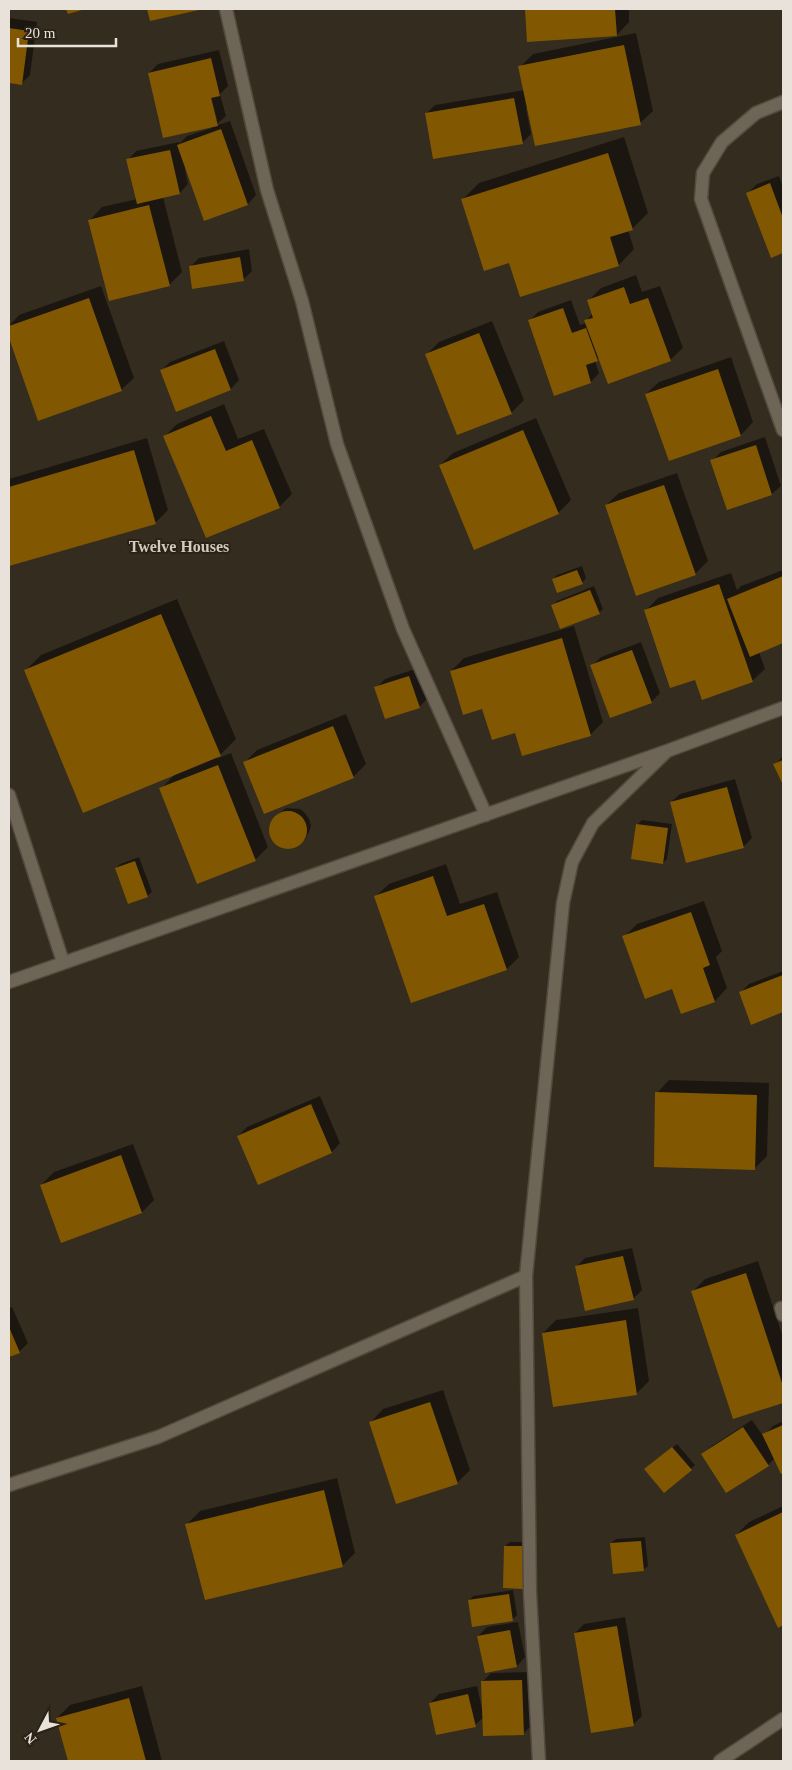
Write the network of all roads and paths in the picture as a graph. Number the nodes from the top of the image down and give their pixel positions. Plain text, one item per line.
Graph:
1 (226, 9) edge
2 (783, 102) edge
3 (783, 430) edge
4 (783, 708) edge
5 (667, 751) junction
6 (9, 796) edge
7 (486, 815) junction
8 (63, 962) junction
9 (9, 982) edge
10 (526, 1276) junction
11 (9, 1485) edge
12 (783, 1719) edge
13 (539, 1761) edge
14 (720, 1761) edge

1 - 7 street
2 - 3 street
4 - 5 street
5 - 7 street
5 - 10 street
6 - 8 street
7 - 8 street
8 - 9 street
10 - 11 street
10 - 13 street
12 - 14 street

